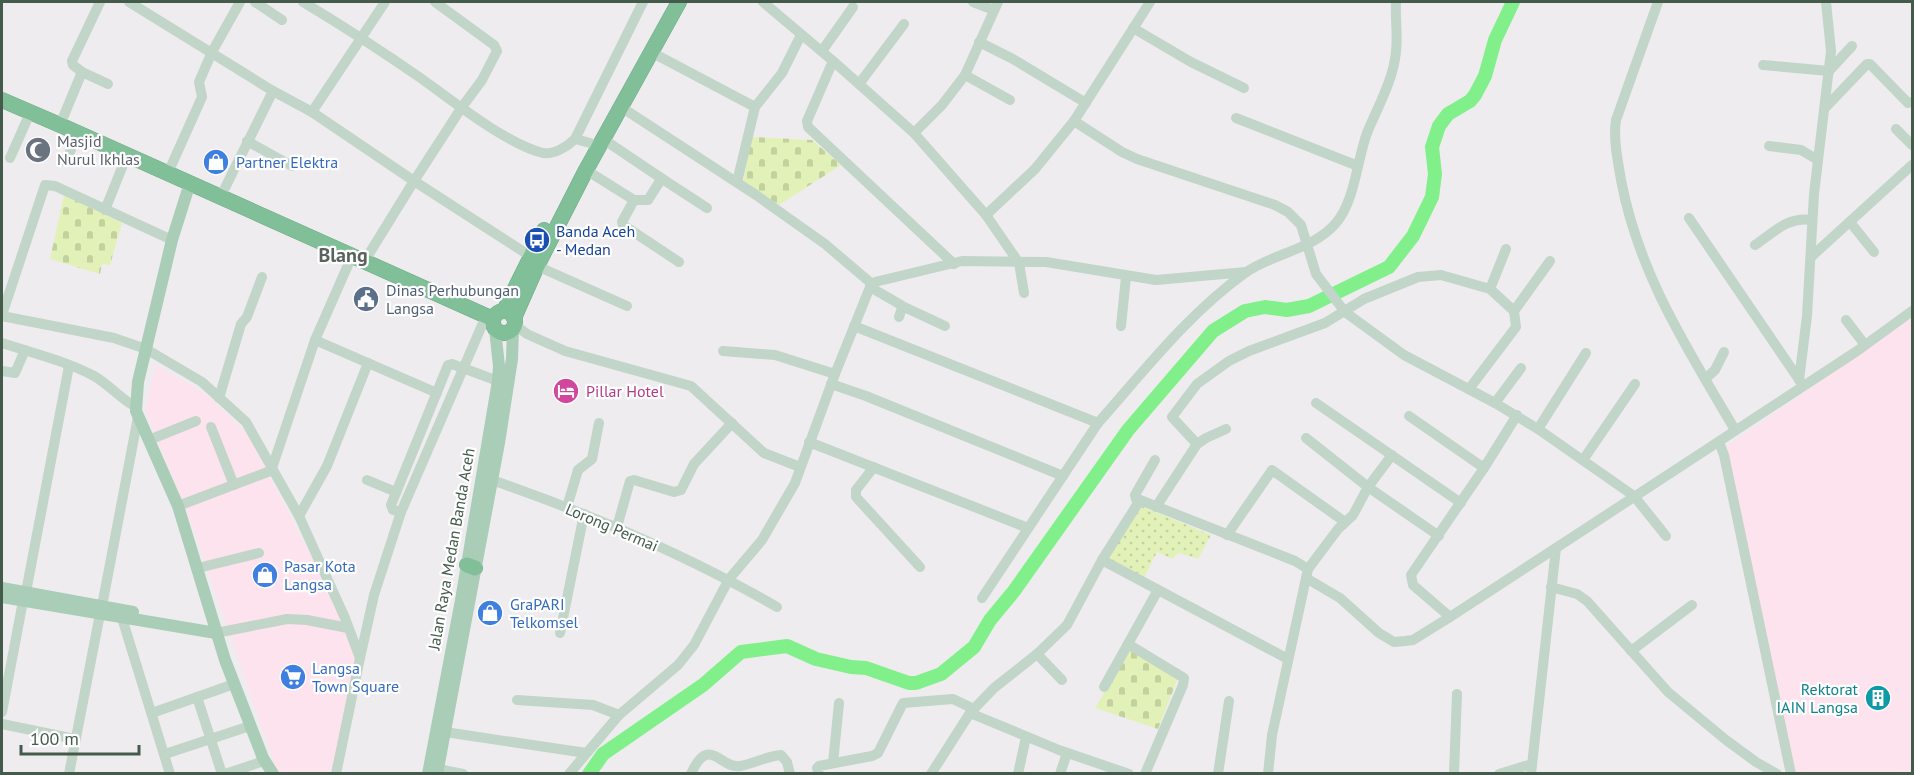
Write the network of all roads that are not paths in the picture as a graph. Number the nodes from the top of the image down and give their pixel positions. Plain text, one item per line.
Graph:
1 (100, 2) edge
2 (129, 2) edge
3 (240, 2) edge
4 (255, 2) edge
5 (303, 2) edge
6 (385, 2) edge
7 (435, 2) edge
8 (643, 2) edge
9 (669, 2) edge
10 (680, 2) edge
11 (763, 2) edge
12 (974, 2) edge
13 (1150, 2) edge
14 (1396, 2) edge
15 (1658, 2) edge
16 (1826, 2) edge
17 (996, 6) edge
18 (853, 7) dead end
19 (282, 20) dead end
20 (904, 24) dead end
21 (1133, 28) junction
22 (801, 35) junction
23 (362, 37) junction
24 (979, 42) junction
25 (1852, 46) dead end
26 (822, 51) junction
27 (212, 52) junction
28 (651, 52) junction
29 (833, 61) junction
30 (1763, 65) dead end
31 (1829, 71) junction
32 (82, 72) junction
33 (965, 75) junction
34 (108, 84) dead end
35 (859, 84) junction
36 (1244, 88) dead end
37 (273, 91) junction
38 (2, 100) edge
39 (1010, 100) dead end
40 (1912, 102) edge
41 (1086, 103) junction
42 (462, 107) junction
43 (621, 107) junction
44 (755, 107) junction
45 (1825, 109) junction
46 (312, 112) junction
47 (30, 113) junction
48 (1236, 118) dead end
49 (1074, 121) junction
50 (60, 124) junction
51 (1896, 129) dead end
52 (78, 132) junction
53 (914, 133) junction
54 (247, 141) junction
55 (592, 142) junction
56 (1912, 144) edge
57 (1769, 146) dead end
58 (127, 155) junction
59 (10, 158) dead end
60 (1818, 160) junction
61 (66, 162) dead end
62 (1912, 165) edge
63 (292, 166) dead end
64 (1358, 166) junction
65 (586, 170) junction
66 (168, 173) junction
67 (664, 180) junction
68 (414, 181) junction
69 (737, 182) junction
70 (190, 183) junction
71 (221, 196) junction
72 (634, 200) junction
73 (707, 208) dead end
74 (105, 210) junction
75 (986, 215) junction
76 (1689, 218) dead end
77 (1811, 220) junction
78 (1850, 222) junction
79 (172, 240) junction
80 (1308, 243) junction
81 (1755, 245) dead end
82 (1506, 249) dead end
83 (1874, 252) dead end
84 (1811, 257) junction
85 (358, 259) junction
86 (534, 261) junction
87 (1550, 261) dead end
88 (679, 262) dead end
89 (1019, 263) junction
90 (954, 264) junction
91 (1246, 272) junction
92 (262, 277) dead end
93 (1126, 277) junction
94 (871, 286) junction
95 (1490, 289) junction
96 (1024, 293) dead end
97 (627, 306) dead end
98 (1343, 310) junction
99 (1514, 311) junction
100 (1912, 311) edge
101 (2, 315) edge
102 (1846, 320) dead end
103 (503, 321) junction
104 (945, 326) dead end
105 (1121, 326) dead end
106 (854, 327) junction
107 (315, 340) junction
108 (2, 343) edge
109 (1865, 345) junction
110 (146, 349) junction
111 (25, 350) junction
112 (723, 351) dead end
113 (1724, 352) dead end
114 (1586, 353) dead end
115 (368, 363) junction
116 (69, 366) junction
117 (464, 368) junction
118 (1521, 368) dead end
119 (2, 371) edge
120 (833, 379) junction
121 (1705, 379) junction
122 (498, 381) junction
123 (1801, 383) junction
124 (1635, 384) dead end
125 (1469, 389) junction
126 (437, 393) junction
127 (219, 398) junction
128 (1495, 402) junction
129 (1316, 403) dead end
130 (137, 412) junction
131 (1517, 415) junction
132 (1409, 416) dead end
133 (196, 420) dead end
134 (599, 423) dead end
135 (732, 423) junction
136 (1098, 423) junction
137 (211, 427) dead end
138 (1226, 429) dead end
139 (1538, 429) junction
140 (1735, 430) junction
141 (1306, 438) dead end
142 (149, 440) junction
143 (809, 442) junction
144 (1719, 442) junction
145 (1197, 444) junction
146 (1392, 455) junction
147 (1155, 460) dead end
148 (1583, 460) junction
149 (800, 467) junction
150 (874, 467) junction
151 (1484, 468) junction
152 (272, 469) junction
153 (1063, 476) junction
154 (367, 480) dead end
155 (492, 480) junction
156 (234, 485) junction
157 (1368, 487) junction
158 (396, 492) junction
159 (1634, 496) junction
160 (1140, 500) junction
161 (1461, 503) junction
162 (178, 506) junction
163 (567, 507) junction
164 (1156, 507) junction
165 (401, 513) junction
166 (584, 514) junction
167 (299, 516) junction
168 (1345, 522) junction
169 (617, 527) junction
170 (1028, 528) junction
171 (1227, 535) junction
172 (1438, 536) junction
173 (1666, 536) dead end
174 (1556, 548) junction
175 (259, 554) dead end
176 (1102, 560) junction
177 (471, 567) junction
178 (920, 567) dead end
179 (198, 568) junction
180 (1307, 573) junction
181 (729, 579) junction
182 (1551, 587) junction
183 (2, 588) edge
184 (1158, 590) junction
185 (2, 597) edge
186 (25, 597) junction
187 (982, 598) dead end
188 (1692, 605) dead end
189 (777, 607) dead end
190 (101, 610) junction
191 (1450, 617) junction
192 (122, 618) junction
193 (348, 628) junction
194 (219, 630) junction
195 (560, 633) dead end
196 (1128, 644) junction
197 (1631, 651) junction
198 (1037, 654) junction
199 (360, 658) junction
200 (1288, 659) junction
201 (1062, 680) dead end
202 (234, 684) junction
203 (1104, 687) dead end
204 (1457, 694) dead end
205 (196, 697) junction
206 (517, 700) dead end
207 (1229, 701) dead end
208 (839, 703) dead end
209 (972, 711) junction
210 (2, 712) edge
211 (152, 713) junction
212 (619, 715) junction
213 (2, 724) edge
214 (250, 726) junction
215 (445, 732) junction
216 (1026, 737) junction
217 (75, 739) junction
218 (211, 739) junction
219 (586, 753) junction
220 (1067, 753) junction
221 (165, 754) junction
222 (833, 764) junction
223 (267, 768) edge
224 (1532, 769) edge
225 (434, 772) edge
226 (69, 774) edge
227 (170, 774) edge
228 (224, 774) edge
229 (336, 774) edge
230 (463, 774) edge
231 (569, 774) edge
232 (691, 774) edge
233 (790, 774) edge
234 (819, 774) edge
235 (931, 774) edge
236 (1018, 774) edge
237 (1059, 774) edge
238 (1129, 774) edge
239 (1145, 774) edge
240 (1218, 774) edge
241 (1268, 774) edge
242 (1454, 774) edge
243 (1499, 774) edge
244 (1777, 774) edge
245 (1791, 774) edge

1 - 32 street
2 - 27 street
3 - 27 street
4 - 19 street
5 - 23 street
6 - 23 street
7 - 42 street
8 - 55 street
9 - 55 highway
10 - 28 highway
11 - 22 street
12 - 17 street
13 - 21 street
14 - 64 street
15 - 121 street
16 - 31 street
17 - 24 street
18 - 26 street
20 - 35 street
21 - 36 street
21 - 41 street
22 - 26 street
22 - 44 street
23 - 42 street
23 - 46 street
24 - 33 street
24 - 41 street
25 - 31 street
26 - 29 street
27 - 37 street
27 - 66 street
28 - 43 highway
28 - 44 street
29 - 35 street
29 - 90 street
30 - 31 street
31 - 45 street
32 - 34 street
32 - 50 street
33 - 39 street
33 - 53 street
35 - 53 street
37 - 46 street
37 - 54 street
38 - 47 highway
40 - 45 street
41 - 49 street
42 - 55 street
42 - 68 street
43 - 55 highway
43 - 69 street
44 - 69 street
45 - 60 street
46 - 68 street
47 - 50 highway
47 - 59 street
48 - 64 street
49 - 75 street
49 - 80 street
50 - 52 highway
51 - 56 street
52 - 58 highway
52 - 61 street
53 - 75 street
54 - 63 street
54 - 71 street
55 - 65 highway
55 - 67 street
55 - 86 highway
57 - 60 street
58 - 66 highway
58 - 74 street
60 - 77 street
62 - 78 street
64 - 80 street
65 - 72 street
65 - 86 highway
66 - 70 highway
67 - 72 street
67 - 73 street
68 - 85 street
68 - 86 street
69 - 94 street
70 - 71 highway
70 - 79 main road
71 - 85 highway
72 - 88 street
74 - 79 street
74 - 101 street
75 - 89 street
76 - 123 street
77 - 81 street
77 - 84 street
78 - 83 street
78 - 84 street
79 - 110 main road
80 - 91 street
80 - 98 street
82 - 95 street
84 - 123 street
85 - 103 highway
85 - 107 street
86 - 97 street
86 - 103 highway
87 - 99 street
89 - 90 street
89 - 93 street
89 - 96 street
90 - 94 street
91 - 93 street
91 - 136 street
92 - 127 street
93 - 105 street
94 - 104 street
94 - 106 street
95 - 98 street
95 - 99 street
98 - 125 street
98 - 145 street
99 - 125 street
100 - 109 street
101 - 110 street
102 - 109 street
103 - 117 street
103 - 122 main road, Jalan Raya Medan Banda Aceh
103 - 135 street
103 - 155 main road
106 - 120 street
106 - 136 street
107 - 115 street
107 - 152 street
108 - 111 street
109 - 123 street
110 - 127 street
110 - 130 main road
111 - 116 street
111 - 119 street
112 - 120 street
113 - 121 street
114 - 139 street
115 - 126 street
115 - 167 street
116 - 130 street
116 - 186 street
117 - 122 street
117 - 126 street
117 - 165 street
118 - 128 street
120 - 143 street
120 - 153 street
121 - 140 street
122 - 177 main road, Jalan Raya Medan Banda Aceh
123 - 140 street
124 - 148 street
125 - 128 street
126 - 158 street
127 - 152 street
128 - 131 street
129 - 146 street
130 - 142 main road
130 - 190 street
131 - 139 street
131 - 151 street
132 - 151 street
133 - 142 street
134 - 163 street
135 - 149 street
135 - 169 street
136 - 153 street
137 - 156 street
138 - 145 street
139 - 148 street
140 - 144 street
141 - 157 street
142 - 162 main road
143 - 149 street
143 - 150 street
144 - 159 street
144 - 245 street
145 - 164 street
146 - 157 street
146 - 161 street
147 - 160 street
148 - 159 street
149 - 181 street
150 - 170 street
150 - 178 street
151 - 161 street
152 - 156 street
152 - 167 street
153 - 170 street
154 - 158 street
155 - 163 street, Lorong Permai
155 - 177 main road
156 - 162 street
157 - 168 street
157 - 172 street
158 - 165 street
159 - 173 street
159 - 174 street
160 - 164 street
160 - 176 street
161 - 172 street
162 - 179 main road
163 - 166 street, Lorong Permai
164 - 171 street
165 - 199 street
166 - 169 street, Lorong Permai
166 - 195 street
167 - 193 street
168 - 171 street
168 - 180 street
169 - 181 street, Lorong Permai
170 - 187 street
171 - 180 street
172 - 191 street
174 - 182 street
174 - 191 street
175 - 179 street
176 - 184 street
176 - 198 street
177 - 215 main road
177 - 225 main road, Jalan Raya Medan Banda Aceh
179 - 194 main road
180 - 191 street
180 - 200 street
181 - 189 street, Lorong Permai
181 - 212 street
182 - 197 street
182 - 224 street
183 - 186 main road
184 - 196 street
184 - 200 street
185 - 186 main road
186 - 190 main road
186 - 210 street
188 - 197 street
190 - 192 main road
190 - 194 main road
190 - 217 street
192 - 194 main road
192 - 211 street
193 - 194 street
193 - 199 street
194 - 202 main road
196 - 203 street
196 - 239 street
197 - 244 street
198 - 201 street
198 - 209 street
199 - 229 street
200 - 241 street
202 - 205 street
202 - 214 main road
204 - 242 street
205 - 211 street
205 - 218 street
206 - 212 street
207 - 240 street
208 - 222 street
209 - 216 street
209 - 222 street
209 - 235 street
211 - 221 street
212 - 219 street
213 - 217 street
214 - 218 street
214 - 223 main road
215 - 219 street
215 - 225 main road
216 - 220 street
216 - 236 street
217 - 226 street
218 - 221 street
218 - 228 street
219 - 231 street
220 - 237 street
220 - 238 street
221 - 227 street
222 - 234 street
223 - 228 street
224 - 243 street
225 - 230 street
232 - 233 street

